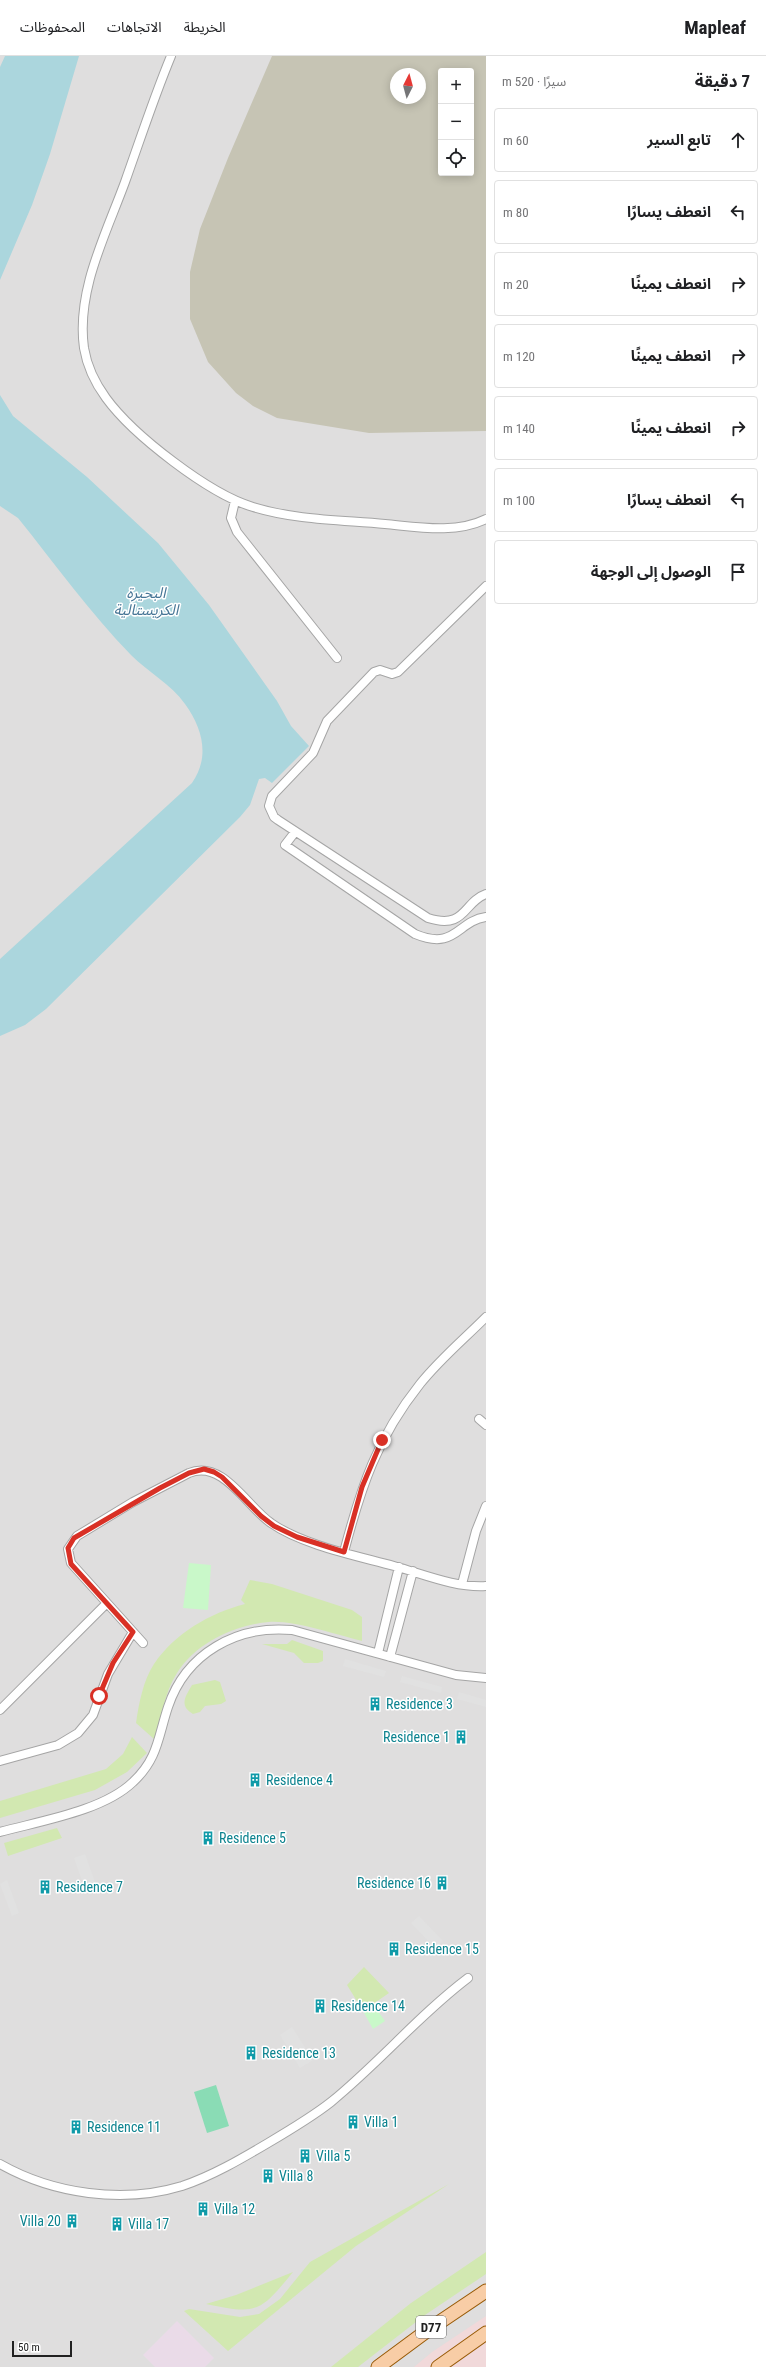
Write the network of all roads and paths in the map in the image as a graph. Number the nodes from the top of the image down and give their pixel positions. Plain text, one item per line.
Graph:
1 (171, 56) edge
2 (235, 501) junction
3 (486, 519) edge
4 (486, 586) edge
5 (337, 658) dead end
6 (295, 832) junction
7 (486, 894) edge
8 (486, 917) edge
9 (486, 1318) edge
10 (486, 1506) edge
11 (344, 1552) junction
12 (399, 1567) junction
13 (414, 1571) junction
14 (462, 1584) junction
15 (486, 1586) edge
16 (107, 1603) junction
17 (389, 1608) junction
18 (403, 1612) junction
19 (133, 1632) junction
20 (142, 1644) dead end
21 (378, 1653) junction
22 (390, 1657) junction
23 (486, 1678) edge
24 (0, 1710) edge
25 (0, 1761) edge
26 (0, 1832) edge
27 (468, 1978) dead end
28 (0, 2164) edge
29 (486, 2291) edge
30 (486, 2333) edge
31 (378, 2367) edge
32 (438, 2367) edge

1 - 2 street
2 - 3 street
2 - 5 street
4 - 6 street
6 - 7 street
6 - 8 street
9 - 11 street
10 - 14 street
11 - 12 street
11 - 16 street
12 - 13 street
12 - 17 street
13 - 14 street
13 - 18 street
14 - 15 street
16 - 19 street
16 - 24 street
17 - 18 street
17 - 21 street
18 - 22 street
19 - 20 street
19 - 25 street
21 - 22 street
21 - 26 street
22 - 23 street
27 - 28 street
29 - 31 main road, D77
30 - 32 main road, D77

